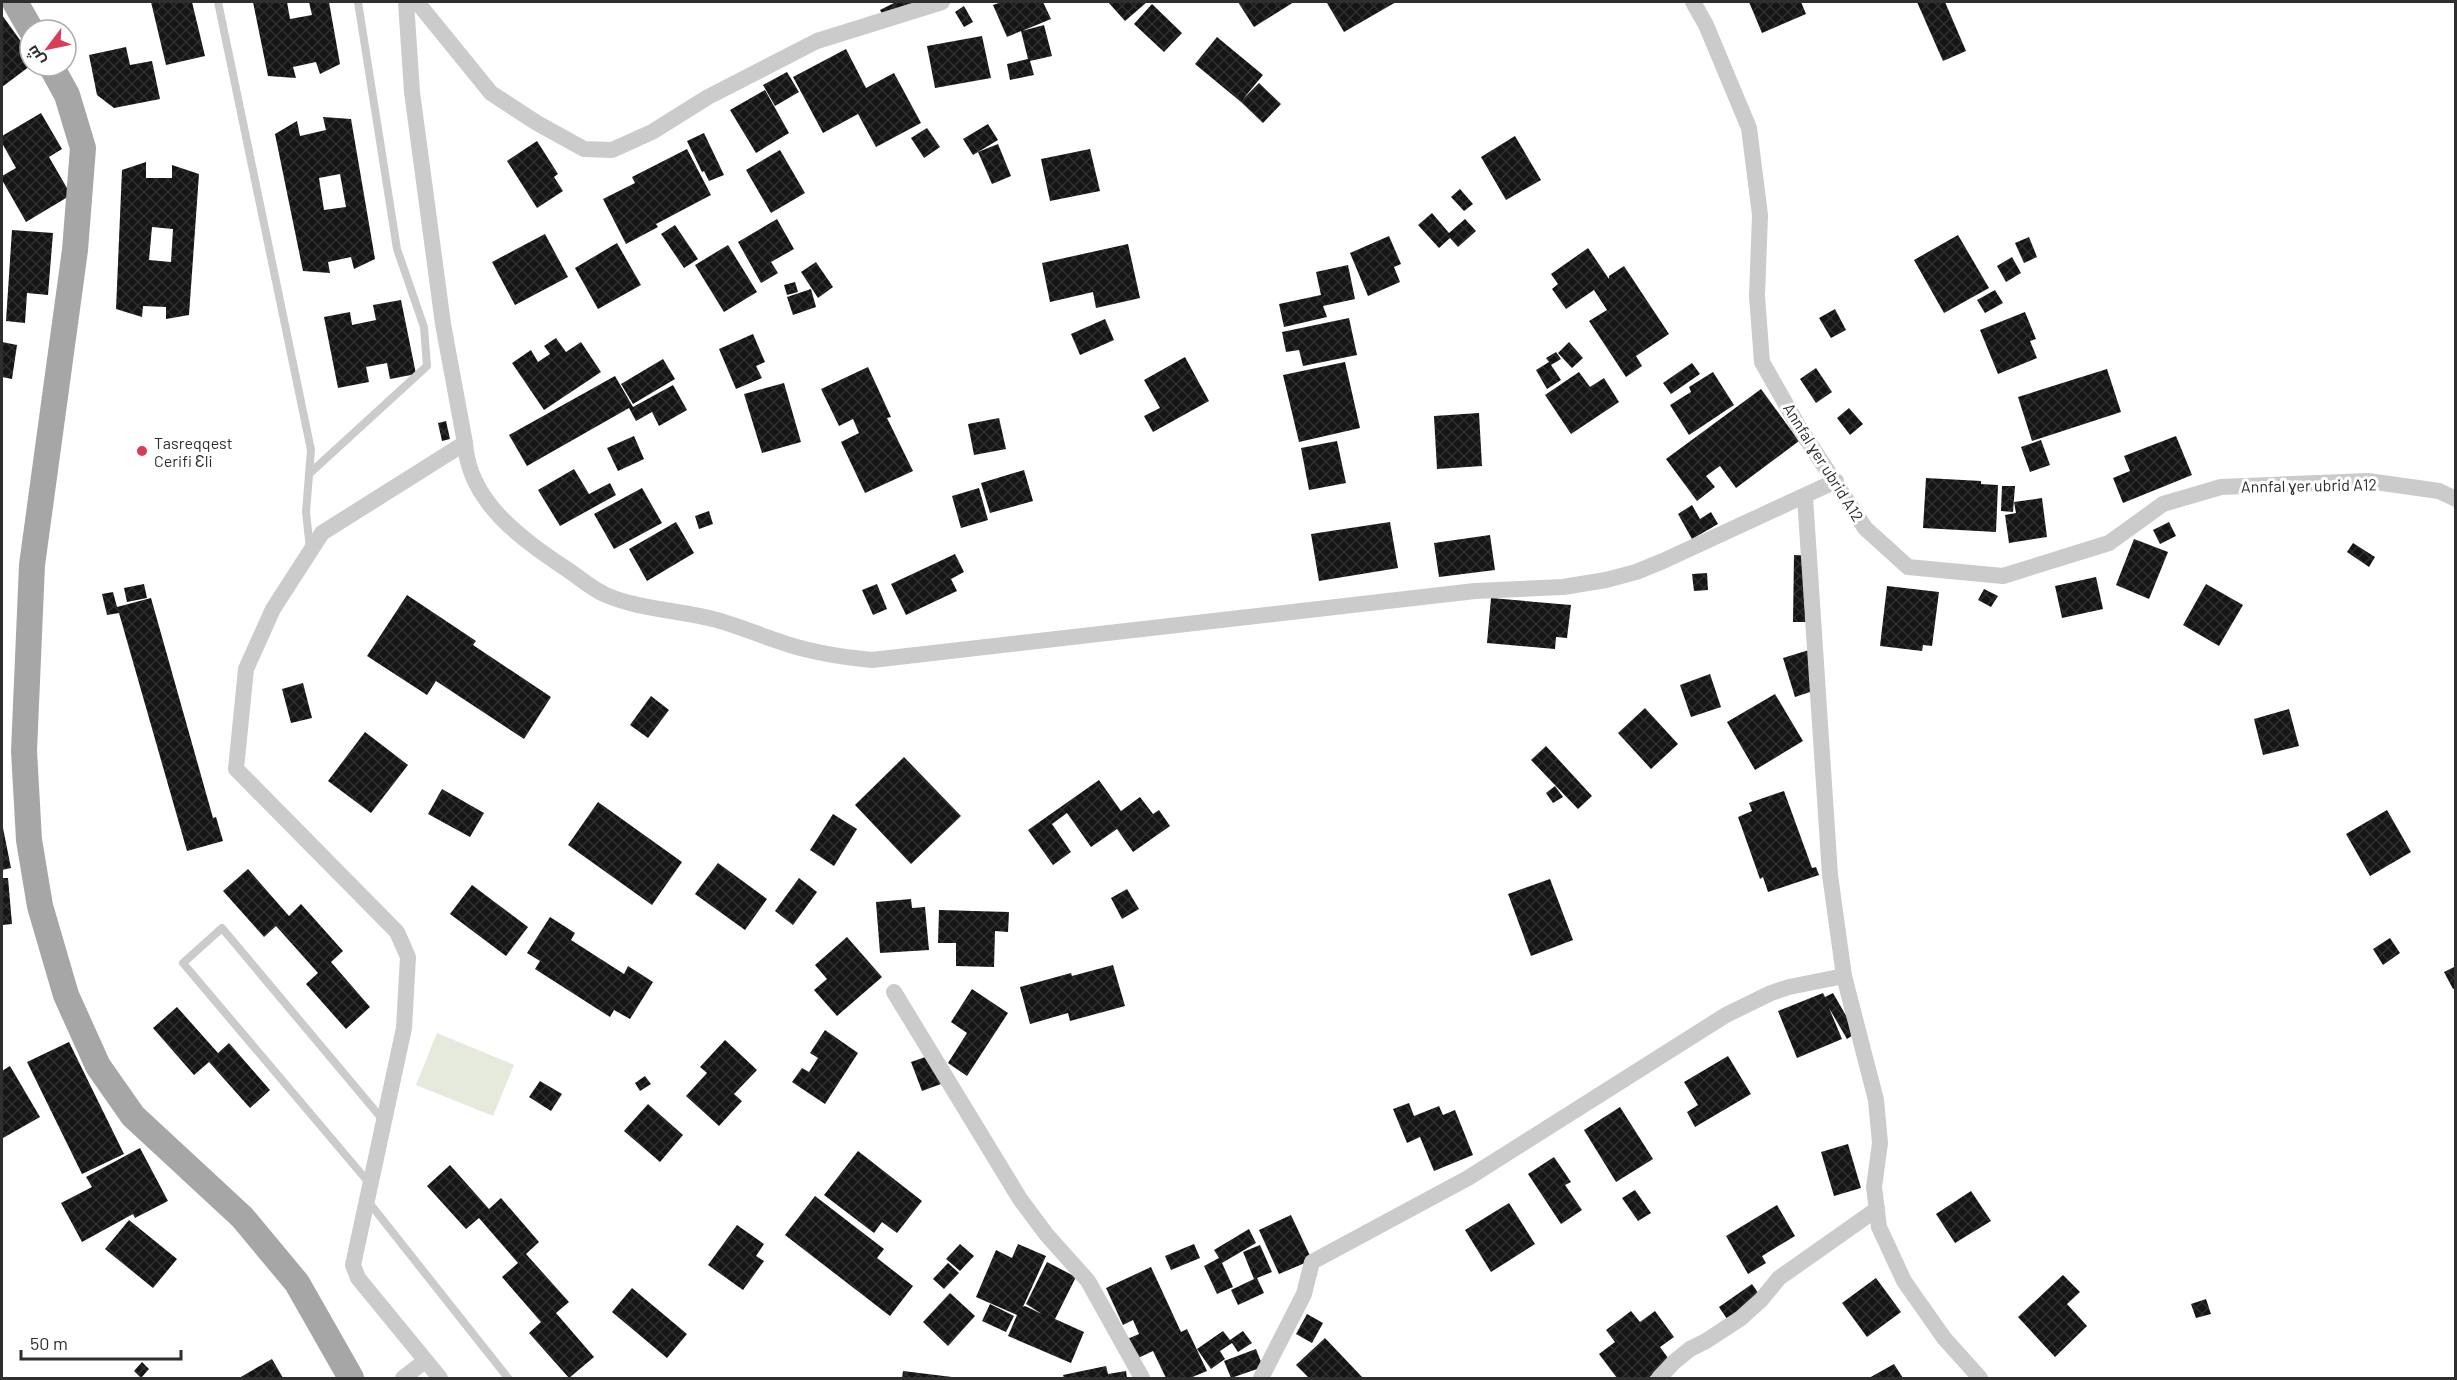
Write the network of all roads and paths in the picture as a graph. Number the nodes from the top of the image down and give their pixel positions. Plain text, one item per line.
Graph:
1 (15, 2) edge
2 (218, 2) edge
3 (358, 2) edge
4 (406, 2) edge
5 (417, 2) edge
6 (942, 2) edge
7 (1693, 2) edge
8 (24, 18) edge
9 (58, 78) edge
10 (465, 443) junction
11 (309, 474) junction
12 (1836, 481) junction
13 (1804, 497) junction
14 (2456, 499) edge
15 (311, 551) junction
16 (1844, 976) junction
17 (894, 992) dead end
18 (384, 1121) junction
19 (368, 1192) junction
20 (1877, 1209) junction
21 (425, 1361) junction
22 (351, 1378) edge
23 (403, 1378) edge
24 (440, 1378) edge
25 (508, 1378) edge
26 (1142, 1378) edge
27 (1261, 1378) edge
28 (1659, 1378) edge
29 (1980, 1378) edge

1 - 8 main road
2 - 11 lane
3 - 11 lane
4 - 10 street
5 - 6 street
7 - 12 street, Annfal ɣer ubrid A12
9 - 22 main road
10 - 13 street
10 - 15 street
11 - 15 lane
12 - 13 street
12 - 14 street, Annfal ɣer ubrid A12
13 - 16 street
15 - 18 street
16 - 20 street
16 - 27 street
17 - 26 street
18 - 19 street
18 - 19 lane
19 - 21 street
19 - 25 lane
20 - 28 street
20 - 29 street
21 - 23 street
21 - 24 street

